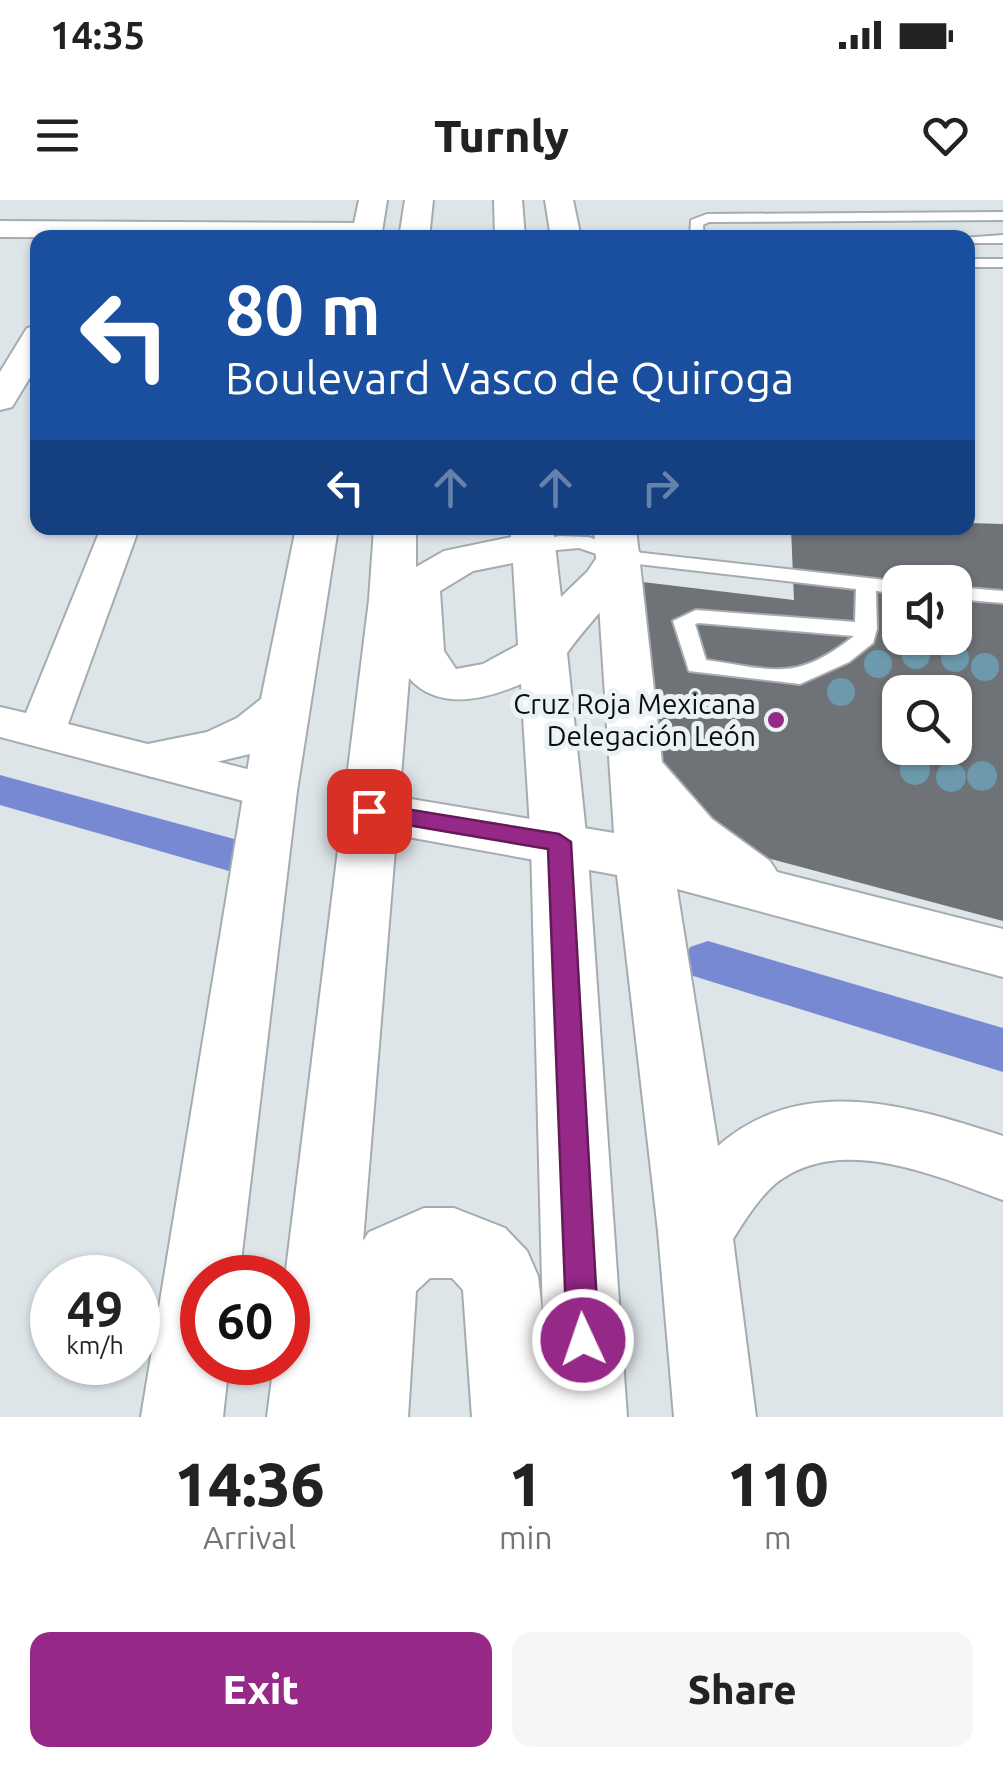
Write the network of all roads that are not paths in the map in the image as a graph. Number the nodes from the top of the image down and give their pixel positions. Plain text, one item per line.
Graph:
1 (115, 200) edge
2 (240, 200) edge
3 (373, 200) edge
4 (419, 200) edge
5 (508, 200) edge
6 (559, 200) edge
7 (736, 216) junction
8 (1003, 216) edge
9 (0, 229) edge
10 (30, 230) edge
11 (98, 230) edge
12 (228, 230) edge
13 (368, 230) edge
14 (415, 230) edge
15 (510, 230) edge
16 (565, 230) edge
17 (697, 230) edge
18 (742, 230) edge
19 (975, 238) edge
20 (1003, 238) edge
21 (975, 263) edge
22 (1003, 263) edge
23 (30, 355) edge
24 (6, 414) edge
25 (117, 535) edge
26 (316, 535) edge
27 (396, 535) edge
28 (414, 535) edge
29 (534, 537) edge
30 (617, 542) edge
31 (866, 585) junction
32 (882, 586) edge
33 (404, 592) junction
34 (972, 594) edge
35 (1003, 597) edge
36 (866, 628) junction
37 (544, 650) junction
38 (285, 705) junction
39 (21, 727) edge
40 (152, 759) junction
41 (634, 764) junction
42 (270, 791) junction
43 (369, 811) junction
44 (559, 842) junction
45 (644, 859) junction
46 (773, 892) junction
47 (1003, 953) edge
48 (1003, 1168) edge
49 (695, 1231) junction
50 (182, 1417) edge
51 (308, 1417) edge
52 (368, 1417) edge
53 (513, 1417) edge
54 (586, 1417) edge
55 (715, 1417) edge

1 - 11 street
2 - 12 street
3 - 13 street
4 - 14 street
5 - 15 street
6 - 16 street
7 - 8 lane
7 - 17 lane
7 - 18 lane
9 - 10 street
19 - 20 lane
21 - 22 lane
23 - 24 street
25 - 39 street
26 - 38 street
27 - 33 street
28 - 33 street
29 - 30 lane
29 - 33 street
29 - 37 street
30 - 31 lane
30 - 37 street
30 - 41 street
31 - 32 lane
31 - 36 lane
33 - 37 street
33 - 43 street
34 - 35 lane
36 - 36 lane
37 - 44 street
38 - 40 street
38 - 42 street
39 - 40 street
40 - 42 street
41 - 45 street
41 - 46 street
42 - 50 street
43 - 44 street
43 - 51 street
44 - 45 street
44 - 54 street
45 - 46 street
45 - 49 street
46 - 47 street
48 - 49 street
49 - 55 street
52 - 53 street

